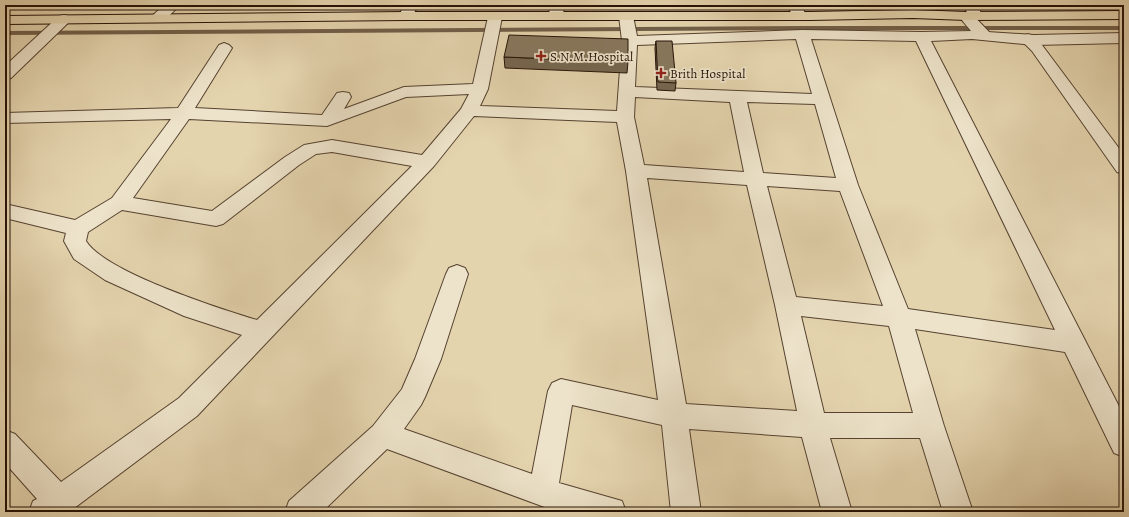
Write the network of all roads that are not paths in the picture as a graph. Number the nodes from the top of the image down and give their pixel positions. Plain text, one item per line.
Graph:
1 (172, 5) edge
2 (408, 10) edge
3 (556, 10) edge
4 (970, 12) edge
5 (1124, 15) edge
6 (158, 17) junction
7 (798, 18) edge
8 (5, 20) edge
9 (60, 23) junction
10 (494, 26) junction
11 (628, 29) junction
12 (986, 36) junction
13 (921, 37) junction
14 (1124, 38) edge
15 (1028, 39) junction
16 (224, 48) dead end
17 (5, 75) edge
18 (480, 89) junction
19 (626, 92) junction
20 (343, 97) dead end
21 (737, 97) junction
22 (823, 99) junction
23 (469, 111) junction
24 (184, 113) junction
25 (625, 117) junction
26 (5, 118) edge
27 (327, 121) junction
28 (427, 162) junction
29 (1124, 168) edge
30 (636, 171) junction
31 (755, 179) junction
32 (848, 185) junction
33 (119, 203) junction
34 (5, 211) edge
35 (78, 228) junction
36 (457, 274) dead end
37 (787, 305) junction
38 (899, 317) junction
39 (262, 332) junction
40 (1074, 343) junction
41 (674, 416) junction
42 (813, 425) junction
43 (930, 426) junction
44 (383, 435) junction
45 (5, 443) edge
46 (1124, 444) edge
47 (543, 493) junction
48 (51, 506) edge
49 (300, 512) edge
50 (611, 512) edge
51 (686, 512) edge
52 (837, 512) edge
53 (958, 512) edge

1 - 6 street
2 - 6 highway
2 - 10 highway
3 - 10 highway
3 - 11 highway
4 - 5 highway
4 - 7 highway
4 - 12 street
6 - 9 highway
7 - 11 street
7 - 11 highway
7 - 13 street
7 - 22 street
8 - 9 highway
9 - 17 street
10 - 18 street
11 - 19 street
12 - 13 street
12 - 15 street
13 - 40 street
14 - 15 street
15 - 29 street
16 - 24 street
18 - 23 street
18 - 27 street
19 - 21 street
19 - 25 street
20 - 27 street
21 - 22 street
21 - 31 street
22 - 32 street
23 - 25 street
23 - 28 street
24 - 26 street
24 - 27 street
24 - 33 street
25 - 30 street
28 - 33 street
28 - 39 street
30 - 31 street
30 - 41 street
31 - 32 street
31 - 37 street
32 - 38 street
33 - 35 street
34 - 35 street
35 - 39 street
36 - 44 street
37 - 38 street
37 - 42 street
38 - 40 street
38 - 43 street
39 - 48 street
40 - 46 street
41 - 42 street
41 - 47 street
41 - 51 street
42 - 43 street
42 - 52 street
43 - 53 street
44 - 47 street
44 - 49 street
45 - 48 street
47 - 50 street

